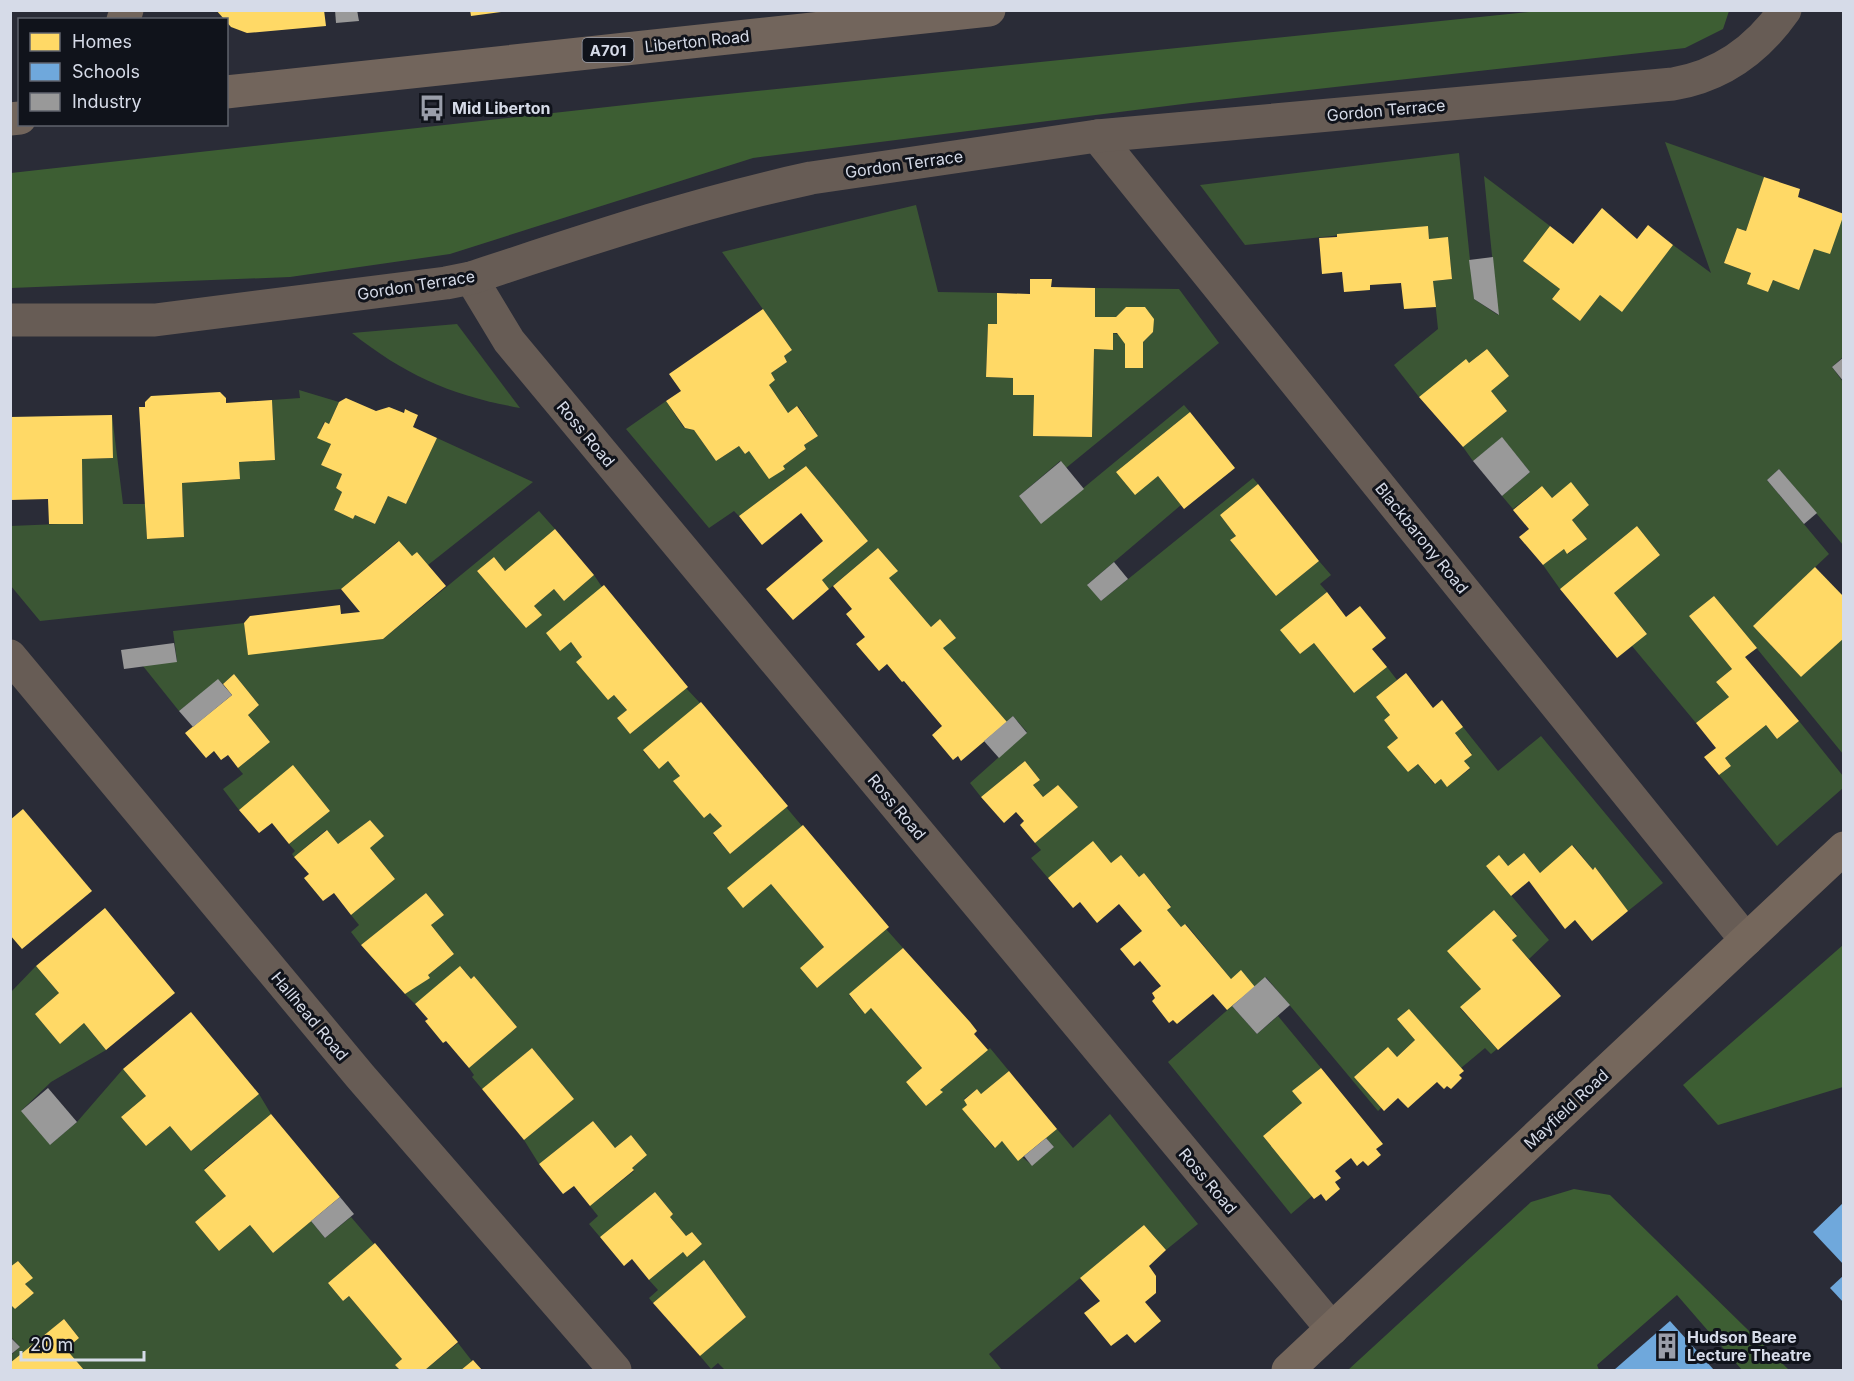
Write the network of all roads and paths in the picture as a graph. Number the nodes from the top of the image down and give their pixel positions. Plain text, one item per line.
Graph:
1 (1785, 10) edge
2 (979, 11) edge
3 (228, 92) edge
4 (1098, 136) junction
5 (471, 278) junction
6 (10, 320) edge
7 (10, 656) edge
8 (1844, 848) edge
9 (1746, 940) junction
10 (1332, 1329) junction
11 (615, 1371) edge
12 (1288, 1371) edge

1 - 4 street, Gordon Terrace
2 - 3 main road, Liberton Road / A701
4 - 5 street, Gordon Terrace
4 - 9 street, Blackbarony Road
5 - 6 street, Gordon Terrace
5 - 10 street, Ross Road
7 - 11 street, Hallhead Road
8 - 9 street, Mayfield Road
9 - 10 street, Mayfield Road
10 - 12 street, Mayfield Road

